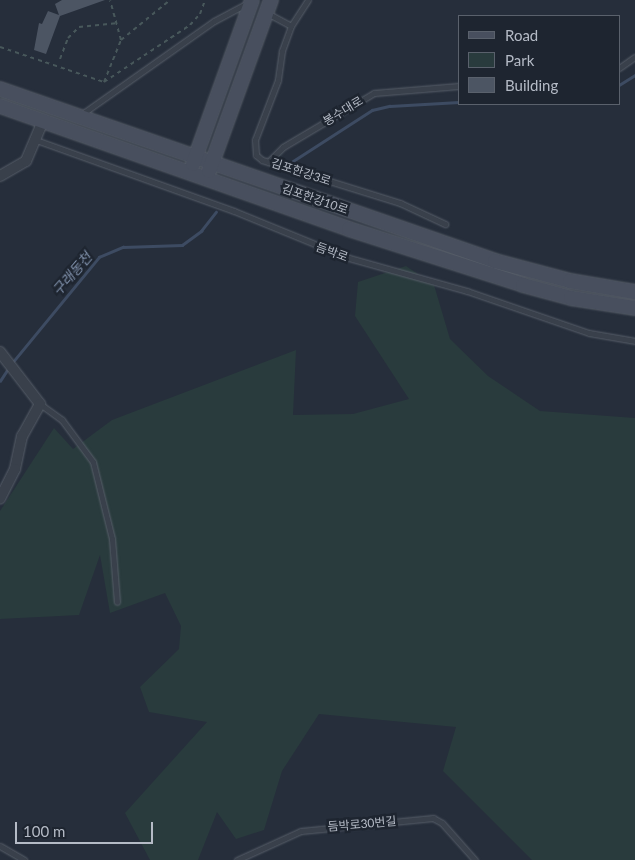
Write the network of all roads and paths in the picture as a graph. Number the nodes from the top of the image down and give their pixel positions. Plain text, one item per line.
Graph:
1 (110, 0) edge
2 (170, 0) edge
3 (205, 0) edge
4 (252, 0) edge
5 (308, 0) edge
6 (269, 6) edge
7 (116, 23) junction
8 (291, 26) junction
9 (121, 40) junction
10 (0, 47) edge
11 (635, 56) edge
12 (60, 59) dead end
13 (620, 67) edge
14 (104, 82) junction
15 (458, 86) edge
16 (0, 89) edge
17 (0, 106) edge
18 (78, 117) junction
19 (43, 121) junction
20 (36, 140) junction
21 (195, 157) junction
22 (268, 162) junction
23 (212, 163) junction
24 (190, 172) junction
25 (0, 176) edge
26 (206, 178) junction
27 (445, 224) dead end
28 (635, 292) edge
29 (635, 308) edge
30 (635, 341) edge
31 (3, 355) edge
32 (40, 404) junction
33 (0, 498) edge
34 (117, 602) dead end
35 (0, 846) edge
36 (24, 860) edge
37 (237, 860) edge
38 (475, 860) edge

1 - 7 path
2 - 9 path
3 - 14 path
4 - 18 lane
4 - 21 street
5 - 8 lane
6 - 8 lane
6 - 23 street
7 - 9 path
7 - 12 path
8 - 22 lane, 김포한강3로
9 - 14 path
10 - 14 path
11 - 13 lane
15 - 22 lane, 봉수대로
16 - 18 street, 김포한강10로
17 - 19 street, 김포한강10로
18 - 21 street, 김포한강10로
19 - 20 street
19 - 24 street, 김포한강10로
20 - 25 street
20 - 30 lane, 듬박로
21 - 23 street, 김포한강10로
21 - 24 street
22 - 27 lane, 김포한강3로
23 - 26 street
23 - 28 street, 김포한강10로
24 - 26 street, 김포한강10로
26 - 29 street, 김포한강10로
31 - 32 street
32 - 33 street
32 - 34 lane
35 - 36 lane
37 - 38 lane, 듬박로30번길

